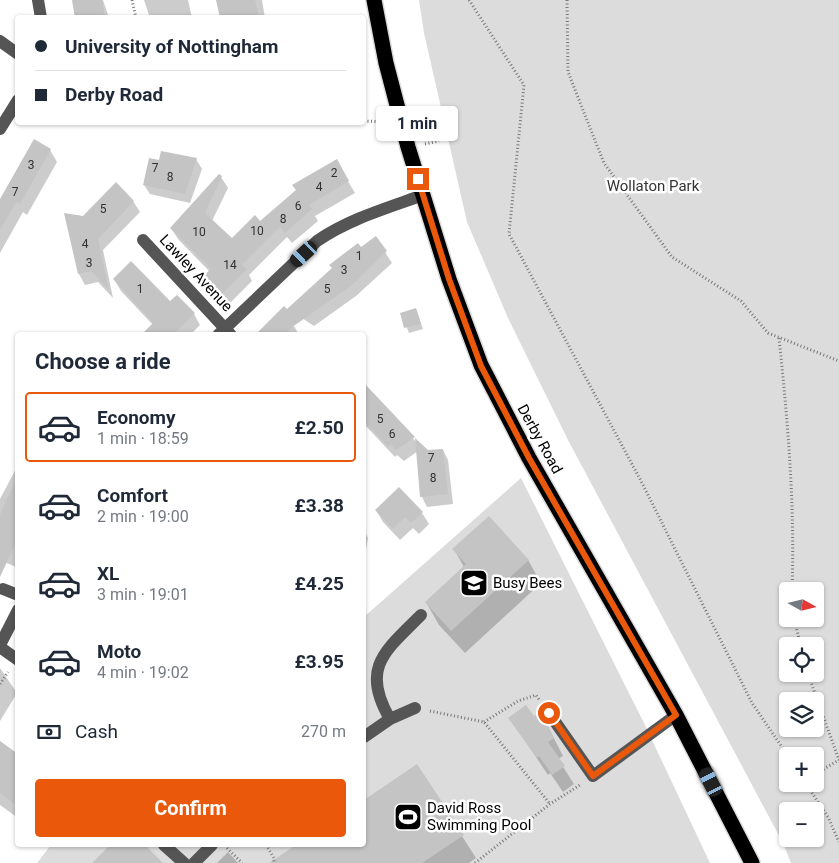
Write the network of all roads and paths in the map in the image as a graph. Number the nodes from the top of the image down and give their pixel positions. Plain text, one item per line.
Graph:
1 (38, 0) edge
2 (132, 0) edge
3 (374, 0) edge
4 (469, 0) edge
5 (567, 0) edge
6 (40, 15) edge
7 (135, 15) edge
8 (0, 41) edge
9 (15, 52) edge
10 (15, 105) edge
11 (366, 121) edge
12 (387, 122) dead end
13 (0, 129) edge
14 (423, 195) junction
15 (143, 240) dead end
16 (224, 332) edge
17 (226, 332) edge
18 (779, 338) junction
19 (839, 361) edge
20 (792, 582) edge
21 (3, 589) dead end
22 (15, 594) edge
23 (420, 615) dead end
24 (15, 616) edge
25 (0, 646) edge
26 (15, 658) edge
27 (811, 682) edge
28 (415, 708) joint
29 (549, 713) joint
30 (676, 715) junction
31 (390, 719) junction
32 (484, 722) junction
33 (366, 736) edge
34 (782, 747) edge
35 (824, 769) edge
36 (593, 776) junction
37 (811, 792) edge
38 (550, 804) junction
39 (839, 842) edge
40 (166, 847) edge
41 (217, 847) edge
42 (219, 847) edge
43 (267, 847) edge
44 (184, 863) edge
45 (194, 863) edge
46 (242, 863) edge
47 (274, 863) edge
48 (475, 863) edge
49 (752, 863) edge

1 - 6 street
2 - 7 path
3 - 14 highway, Derby Road
4 - 34 path
5 - 18 path
8 - 9 street
10 - 13 street
11 - 12 path
14 - 17 street
14 - 30 highway, Derby Road
15 - 16 street, Lawley Avenue
18 - 19 path
18 - 20 path
21 - 22 street
23 - 31 street
24 - 25 street
25 - 26 street
27 - 35 path
28 - 31 street
28 - 32 path
29 - 32 path
29 - 36 street
30 - 36 street
30 - 49 highway, Derby Road
31 - 33 street
32 - 38 path
36 - 38 path
37 - 39 path
38 - 48 path
40 - 44 street
41 - 45 street
42 - 46 path
43 - 47 path

